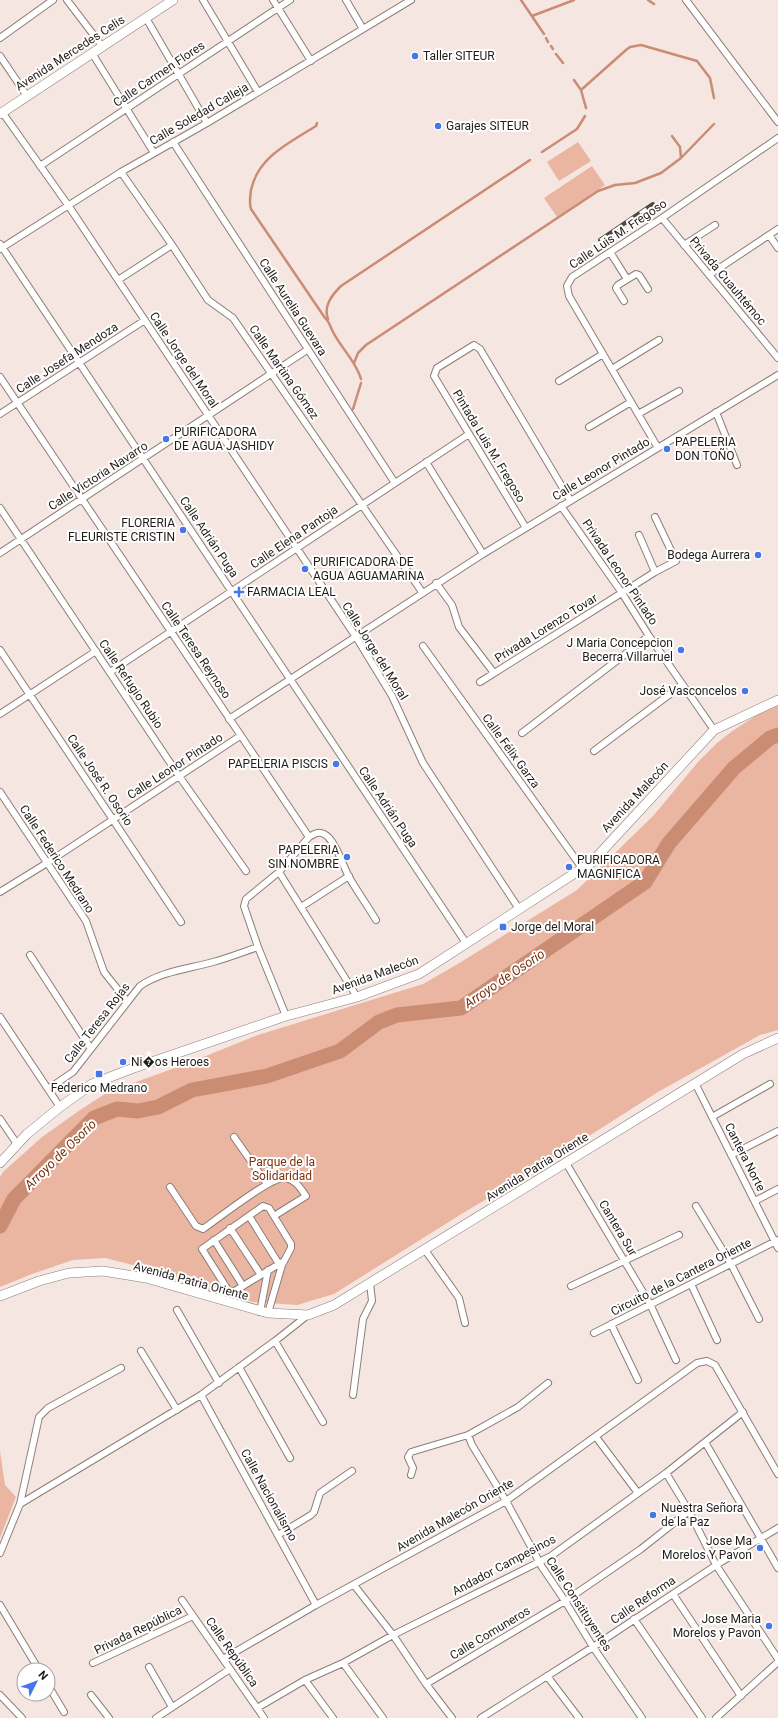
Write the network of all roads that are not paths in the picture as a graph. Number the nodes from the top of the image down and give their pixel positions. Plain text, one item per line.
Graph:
1 (53, 0) edge
2 (67, 0) edge
3 (203, 0) edge
4 (273, 0) edge
5 (290, 0) edge
6 (346, 0) edge
7 (411, 0) edge
8 (686, 0) edge
9 (167, 1) edge
10 (278, 8) junction
11 (146, 18) junction
12 (363, 29) junction
13 (0, 38) edge
14 (228, 41) junction
15 (102, 46) junction
16 (92, 54) junction
17 (0, 56) edge
18 (311, 61) junction
19 (178, 74) junction
20 (258, 92) junction
21 (27, 96) junction
22 (126, 109) junction
23 (1, 113) edge
24 (778, 122) edge
25 (207, 123) junction
26 (778, 138) edge
27 (173, 142) junction
28 (154, 153) junction
29 (40, 166) junction
30 (121, 172) junction
31 (68, 205) junction
32 (662, 218) junction
33 (715, 225) dead end
34 (778, 228) edge
35 (769, 235) junction
36 (172, 245) junction
37 (684, 245) junction
38 (1, 247) edge
39 (778, 248) edge
40 (610, 252) junction
41 (709, 275) junction
42 (627, 279) junction
43 (118, 280) junction
44 (648, 289) dead end
45 (624, 301) dead end
46 (145, 320) junction
47 (658, 340) dead end
48 (307, 350) junction
49 (603, 354) junction
50 (778, 358) edge
51 (79, 363) junction
52 (612, 369) junction
53 (272, 374) junction
54 (778, 375) edge
55 (0, 377) edge
56 (559, 381) dead end
57 (679, 391) dead end
58 (631, 402) junction
59 (17, 403) junction
60 (716, 412) junction
61 (0, 414) edge
62 (638, 414) junction
63 (208, 416) junction
64 (590, 427) dead end
65 (469, 434) junction
66 (658, 448) junction
67 (143, 459) junction
68 (426, 462) junction
69 (737, 465) dead end
70 (395, 483) junction
71 (82, 499) junction
72 (570, 500) junction
73 (362, 505) junction
74 (561, 506) junction
75 (0, 508) edge
76 (655, 517) dead end
77 (526, 528) junction
78 (640, 535) dead end
79 (21, 539) junction
80 (296, 548) junction
81 (0, 553) edge
82 (483, 554) junction
83 (656, 572) junction
84 (436, 583) junction
85 (232, 591) junction
86 (422, 592) junction
87 (622, 593) junction
88 (170, 632) junction
89 (649, 636) junction
90 (356, 637) junction
91 (423, 646) dead end
92 (0, 650) edge
93 (96, 651) junction
94 (110, 672) junction
95 (494, 673) junction
96 (290, 680) junction
97 (480, 682) dead end
98 (682, 685) junction
99 (30, 694) junction
100 (778, 700) edge
101 (0, 714) edge
102 (229, 720) junction
103 (714, 730) junction
104 (522, 733) dead end
105 (240, 736) junction
106 (594, 751) dead end
107 (180, 776) junction
108 (0, 792) edge
109 (114, 819) junction
110 (309, 837) junction
111 (47, 863) junction
112 (582, 868) junction
113 (246, 871) dead end
114 (279, 872) junction
115 (349, 876) junction
116 (0, 892) edge
117 (301, 907) junction
118 (519, 909) junction
119 (376, 920) dead end
120 (181, 922) dead end
121 (466, 943) junction
122 (258, 947) junction
123 (30, 955) dead end
124 (358, 997) junction
125 (127, 1001) junction
126 (286, 1016) junction
127 (0, 1017) edge
128 (778, 1038) edge
129 (91, 1049) junction
130 (695, 1084) junction
131 (770, 1084) dead end
132 (48, 1089) junction
133 (60, 1106) junction
134 (712, 1117) junction
135 (0, 1119) edge
136 (778, 1131) edge
137 (234, 1137) dead end
138 (17, 1144) junction
139 (731, 1155) junction
140 (0, 1163) edge
141 (566, 1163) junction
142 (267, 1184) junction
143 (170, 1187) dead end
144 (778, 1189) edge
145 (755, 1201) junction
146 (696, 1206) dead end
147 (249, 1216) junction
148 (274, 1216) junction
149 (230, 1228) junction
150 (679, 1234) dead end
151 (214, 1240) junction
152 (777, 1241) edge
153 (778, 1248) edge
154 (425, 1250) junction
155 (625, 1260) junction
156 (281, 1262) junction
157 (731, 1264) junction
158 (268, 1270) junction
159 (261, 1275) junction
160 (370, 1283) junction
161 (691, 1284) junction
162 (244, 1286) junction
163 (265, 1286) junction
164 (571, 1286) dead end
165 (275, 1287) junction
166 (0, 1296) edge
167 (650, 1304) junction
168 (177, 1310) dead end
169 (264, 1313) junction
170 (308, 1315) junction
171 (759, 1320) dead end
172 (465, 1323) dead end
173 (611, 1324) junction
174 (594, 1333) dead end
175 (717, 1340) dead end
176 (275, 1341) junction
177 (141, 1351) dead end
178 (676, 1360) dead end
179 (239, 1367) junction
180 (121, 1368) dead end
181 (638, 1380) dead end
182 (219, 1383) junction
183 (548, 1383) dead end
184 (201, 1395) junction
185 (353, 1395) dead end
186 (177, 1410) junction
187 (743, 1412) junction
188 (324, 1422) dead end
189 (468, 1435) junction
190 (596, 1437) junction
191 (705, 1442) junction
192 (290, 1458) dead end
193 (352, 1471) dead end
194 (666, 1473) junction
195 (778, 1474) edge
196 (411, 1475) dead end
197 (638, 1493) junction
198 (506, 1501) junction
199 (20, 1504) junction
200 (689, 1511) junction
201 (778, 1528) edge
202 (278, 1535) junction
203 (761, 1538) junction
204 (0, 1553) edge
205 (538, 1562) junction
206 (716, 1565) junction
207 (778, 1568) edge
208 (354, 1585) junction
209 (673, 1594) junction
210 (182, 1600) dead end
211 (564, 1601) junction
212 (0, 1605) edge
213 (316, 1605) junction
214 (193, 1616) junction
215 (634, 1620) junction
216 (393, 1635) junction
217 (593, 1647) junction
218 (223, 1659) junction
219 (778, 1660) edge
220 (34, 1662) edge
221 (93, 1663) dead end
222 (343, 1663) junction
223 (149, 1667) dead end
224 (230, 1668) junction
225 (548, 1676) junction
226 (305, 1680) junction
227 (426, 1684) junction
228 (91, 1694) dead end
229 (0, 1695) edge
230 (741, 1696) junction
231 (56, 1699) edge
232 (172, 1707) junction
233 (257, 1708) junction
234 (64, 1712) dead end
235 (263, 1716) edge
236 (22, 1718) edge
237 (109, 1718) edge
238 (156, 1718) edge
239 (255, 1718) edge
240 (333, 1718) edge
241 (383, 1718) edge
242 (452, 1718) edge
243 (481, 1718) edge
244 (579, 1718) edge
245 (642, 1718) edge
246 (702, 1718) edge
247 (716, 1718) edge

1 - 13 street
2 - 15 street
3 - 14 street
4 - 10 street
5 - 10 street, Calle Carmen Flores
6 - 12 street
7 - 12 street, Calle Soledad Calleja
8 - 24 street
9 - 11 street, Avenida Mercedes Celis
10 - 14 street, Calle Carmen Flores
10 - 18 street
11 - 15 street, Avenida Mercedes Celis
11 - 19 street
12 - 18 street, Calle Soledad Calleja
14 - 19 street, Calle Carmen Flores
14 - 20 street
15 - 16 street, Avenida Mercedes Celis
16 - 21 street, Avenida Mercedes Celis
16 - 22 street
17 - 21 street
18 - 20 street, Calle Soledad Calleja
19 - 22 street, Calle Carmen Flores
19 - 25 street
20 - 25 street, Calle Soledad Calleja
21 - 23 street, Avenida Mercedes Celis
22 - 28 street
22 - 29 street, Calle Carmen Flores
23 - 29 street, Calle Jorge del Moral
25 - 27 street, Calle Soledad Calleja
26 - 32 street, Calle Luis M. Fregoso
27 - 28 street, Calle Soledad Calleja
27 - 48 street, Calle Aurelia Guevara
28 - 30 street, Calle Soledad Calleja
29 - 31 street, Calle Jorge del Moral
30 - 31 street, Calle Soledad Calleja
30 - 36 street, Calle Martina Gómez
31 - 38 street, Calle Soledad Calleja
31 - 43 street, Calle Jorge del Moral
32 - 37 street, Privada Cuauhtémoc
32 - 40 street, Calle Luis M. Fregoso
33 - 37 street
34 - 35 street
35 - 39 street
35 - 41 street
36 - 43 street
36 - 53 street, Calle Martina Gómez
37 - 41 street, Privada Cuauhtémoc
38 - 51 street, Calle Adrián Puga
40 - 42 street
40 - 49 street, Calle Luis M. Fregoso
41 - 50 street, Privada Cuauhtémoc
42 - 44 street
42 - 45 street
43 - 46 street, Calle Jorge del Moral
46 - 51 street, Calle Josefa Mendoza
46 - 63 street, Calle Jorge del Moral
47 - 52 street
48 - 53 street, Calle Victoria Navarro
48 - 70 street, Calle Aurelia Guevara
49 - 52 street, Calle Luis M. Fregoso
49 - 56 street
51 - 59 street, Calle Josefa Mendoza
51 - 67 street, Calle Adrián Puga
52 - 58 street, Calle Luis M. Fregoso
53 - 63 street, Calle Victoria Navarro
53 - 73 street, Calle Martina Gómez
54 - 60 street, Calle Leonor Pintado
55 - 59 street, Calle Teresa Reynoso
57 - 62 street
58 - 62 street, Calle Luis M. Fregoso
58 - 64 street
59 - 61 street, Calle Josefa Mendoza
59 - 71 street, Calle Teresa Reynoso
60 - 66 street, Calle Leonor Pintado
60 - 69 street
62 - 66 street, Calle Luis M. Fregoso
63 - 67 street, Calle Victoria Navarro
63 - 80 street, Calle Jorge del Moral
65 - 68 street, Calle Elena Pantoja
65 - 72 street, Pintada Luis M. Fregoso
65 - 77 street, Pintada Luis M. Fregoso
66 - 72 street, Calle Leonor Pintado
67 - 71 street, Calle Victoria Navarro
67 - 85 street, Calle Adrián Puga
68 - 70 street, Calle Elena Pantoja
68 - 82 street
70 - 73 street, Calle Elena Pantoja
71 - 79 street, Calle Victoria Navarro
71 - 88 street, Calle Teresa Reynoso
72 - 74 street, Calle Leonor Pintado
73 - 80 street, Calle Elena Pantoja
73 - 86 street, Calle Martina Gómez
74 - 77 street, Calle Leonor Pintado
74 - 87 street, Privada Leonor Pintado
75 - 79 street, Calle Refugio Rubio
76 - 83 street, Privada Lorenzo Tovar
77 - 82 street, Calle Leonor Pintado
78 - 83 street
79 - 81 street, Calle Victoria Navarro
79 - 93 street, Calle Refugio Rubio
80 - 85 street, Calle Elena Pantoja
80 - 90 street, Calle Jorge del Moral
82 - 84 street, Calle Leonor Pintado
83 - 87 street, Privada Lorenzo Tovar
84 - 86 street, Calle Leonor Pintado
84 - 95 street
85 - 88 street, Calle Elena Pantoja
85 - 96 street, Calle Adrián Puga
86 - 90 street, Calle Leonor Pintado
87 - 89 street, Privada Leonor Pintado
87 - 95 street, Privada Lorenzo Tovar
88 - 94 street, Calle Elena Pantoja
88 - 102 street, Calle Teresa Reynoso
89 - 98 street, Privada Leonor Pintado
89 - 104 street
90 - 96 street, Calle Leonor Pintado
90 - 118 street, Calle Jorge del Moral
91 - 112 street, Calle Félix Garza
92 - 99 street, Calle José R. Osorio
93 - 94 street, Calle Refugio Rubio
93 - 99 street
94 - 107 street, Calle Refugio Rubio
95 - 97 street, Privada Lorenzo Tovar
96 - 102 street, Calle Leonor Pintado
96 - 121 street, Calle Adrián Puga
98 - 103 street, Privada Leonor Pintado
98 - 106 street
99 - 101 street
99 - 109 street, Calle José R. Osorio
100 - 103 street, Avenida Malecón
102 - 105 street, Calle Teresa Reynoso
103 - 112 street, Avenida Malecón
105 - 107 street, Calle Leonor Pintado
105 - 110 street, Calle Teresa Reynoso
107 - 109 street, Calle Leonor Pintado
107 - 113 street, Calle Refugio Rubio
108 - 111 street, Calle Federico Medrano
109 - 111 street, Calle Leonor Pintado
109 - 120 street, Calle José R. Osorio
110 - 114 street
110 - 115 street
111 - 116 street, Calle Leonor Pintado
111 - 125 street, Calle Federico Medrano
112 - 118 street, Avenida Malecón
114 - 117 street
114 - 122 street
115 - 117 street
115 - 119 street
117 - 124 street
118 - 121 street, Avenida Malecón
121 - 124 street, Avenida Malecón
122 - 125 street, Calle Teresa Rojas
122 - 126 street
123 - 129 street
124 - 126 street, Avenida Malecón
125 - 129 street, Calle Teresa Rojas
126 - 133 street, Avenida Malecón
127 - 132 street
128 - 130 street, Avenida Patria Oriente
129 - 132 street, Calle Teresa Rojas
130 - 134 street, Cantera Norte
130 - 141 street, Avenida Patria Oriente
131 - 134 street
132 - 133 street
133 - 138 street, Avenida Malecón
134 - 139 street, Cantera Norte
135 - 138 street
136 - 139 street
137 - 142 street
138 - 140 street, Avenida Malecón
139 - 145 street, Cantera Norte
141 - 154 street, Avenida Patria Oriente
141 - 155 street, Cantera Sur
142 - 143 street
142 - 148 street
144 - 145 street
145 - 152 street, Cantera Norte
146 - 157 street
147 - 148 street
147 - 149 street
147 - 156 street
148 - 156 street
149 - 151 street
149 - 159 street
150 - 155 street
151 - 162 street
151 - 162 street
152 - 153 street, Cantera Norte
152 - 157 street, Circuito de la Cantera Oriente
154 - 160 street, Avenida Patria Oriente
154 - 172 street
155 - 164 street
155 - 167 street, Cantera Sur
156 - 158 street
156 - 165 street
157 - 161 street, Circuito de la Cantera Oriente
157 - 171 street
158 - 159 street
158 - 163 street
159 - 162 street
160 - 170 street, Avenida Patria Oriente
160 - 185 street
161 - 167 street, Circuito de la Cantera Oriente
161 - 175 street
163 - 165 street
163 - 169 street
165 - 169 street
166 - 169 street, Avenida Patria Oriente
167 - 173 street, Circuito de la Cantera Oriente
167 - 178 street, Cantera Sur
168 - 182 street
169 - 170 street, Avenida Patria Oriente
170 - 176 street, Avenida Patria Oriente
173 - 174 street, Circuito de la Cantera Oriente
173 - 181 street
176 - 179 street, Avenida Patria Oriente
176 - 188 street
177 - 186 street
179 - 182 street, Avenida Patria Oriente
179 - 192 street
180 - 199 street
182 - 184 street, Avenida Patria Oriente
183 - 189 street
184 - 186 street, Avenida Patria Oriente
184 - 202 street, Calle Nacionalismo
186 - 199 street, Avenida Patria Oriente
187 - 190 street, Avenida Malecón Oriente
187 - 191 street, Andador Campesinos
187 - 195 street
189 - 196 street
189 - 198 street, Calle Constituyentes
190 - 197 street
190 - 198 street, Avenida Malecón Oriente
191 - 194 street, Andador Campesinos
191 - 203 street
193 - 202 street
194 - 197 street, Andador Campesinos
194 - 200 street
197 - 205 street, Andador Campesinos
198 - 205 street, Calle Constituyentes
198 - 208 street, Avenida Malecón Oriente
199 - 204 street
200 - 206 street
200 - 211 street, Calle Comuneros
201 - 203 street, Calle Reforma
202 - 213 street, Calle Nacionalismo
203 - 206 street, Calle Reforma
203 - 207 street
205 - 211 street, Calle Constituyentes
205 - 216 street, Andador Campesinos
206 - 209 street, Calle Reforma
206 - 219 street
208 - 213 street, Avenida Malecón Oriente
208 - 216 street
209 - 215 street, Calle Reforma
209 - 230 street
210 - 214 street, Calle República
211 - 217 street, Calle Constituyentes
211 - 227 street, Calle Comuneros
212 - 220 street
213 - 218 street, Avenida Malecón Oriente
214 - 218 street, Calle República
214 - 221 street, Privada República
215 - 217 street, Calle Reforma
215 - 246 street
216 - 222 street, Andador Campesinos
216 - 227 street
217 - 225 street, Calle Reforma
217 - 245 street, Calle Constituyentes
218 - 224 street, Calle República
219 - 230 street
222 - 226 street, Andador Campesinos
222 - 241 street
223 - 232 street
224 - 232 street
224 - 233 street, Calle República
225 - 243 street, Calle Reforma
225 - 244 street
226 - 233 street, Andador Campesinos
226 - 240 street
227 - 242 street
228 - 237 street
229 - 236 street
230 - 247 street
231 - 234 street
232 - 238 street
233 - 235 street, Calle República
235 - 239 street

